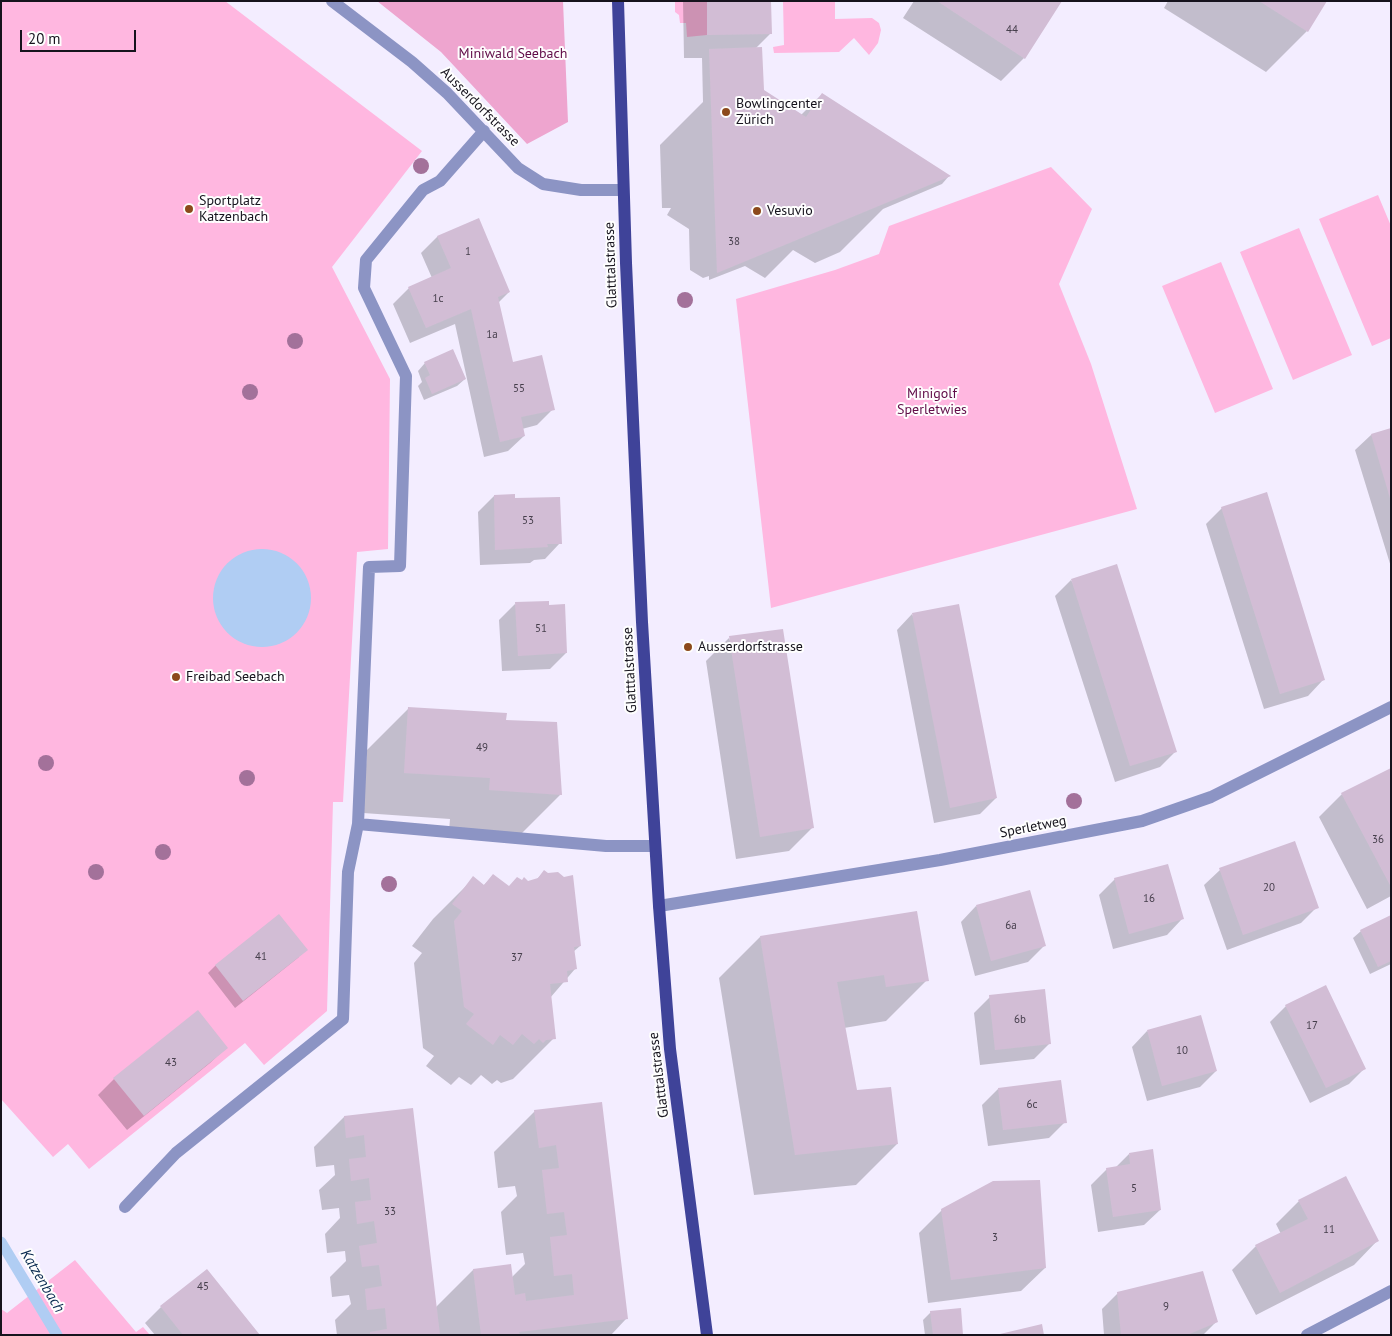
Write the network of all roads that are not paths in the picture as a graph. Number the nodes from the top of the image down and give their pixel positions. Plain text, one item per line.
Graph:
1 (332, 1) edge
2 (618, 1) edge
3 (484, 131) junction
4 (623, 190) junction
5 (1391, 707) edge
6 (358, 824) junction
7 (655, 846) junction
8 (659, 906) junction
9 (125, 1208) dead end
10 (1391, 1291) edge
11 (707, 1335) edge
12 (1306, 1335) edge

1 - 3 street, Ausserdorfstrasse
2 - 4 main road, Glatttalstrasse
3 - 4 street, Ausserdorfstrasse
3 - 6 street
4 - 7 main road, Glatttalstrasse
5 - 8 street, Sperletweg
6 - 7 street
6 - 9 street
7 - 8 main road, Glatttalstrasse
8 - 11 main road, Glatttalstrasse
10 - 12 street

